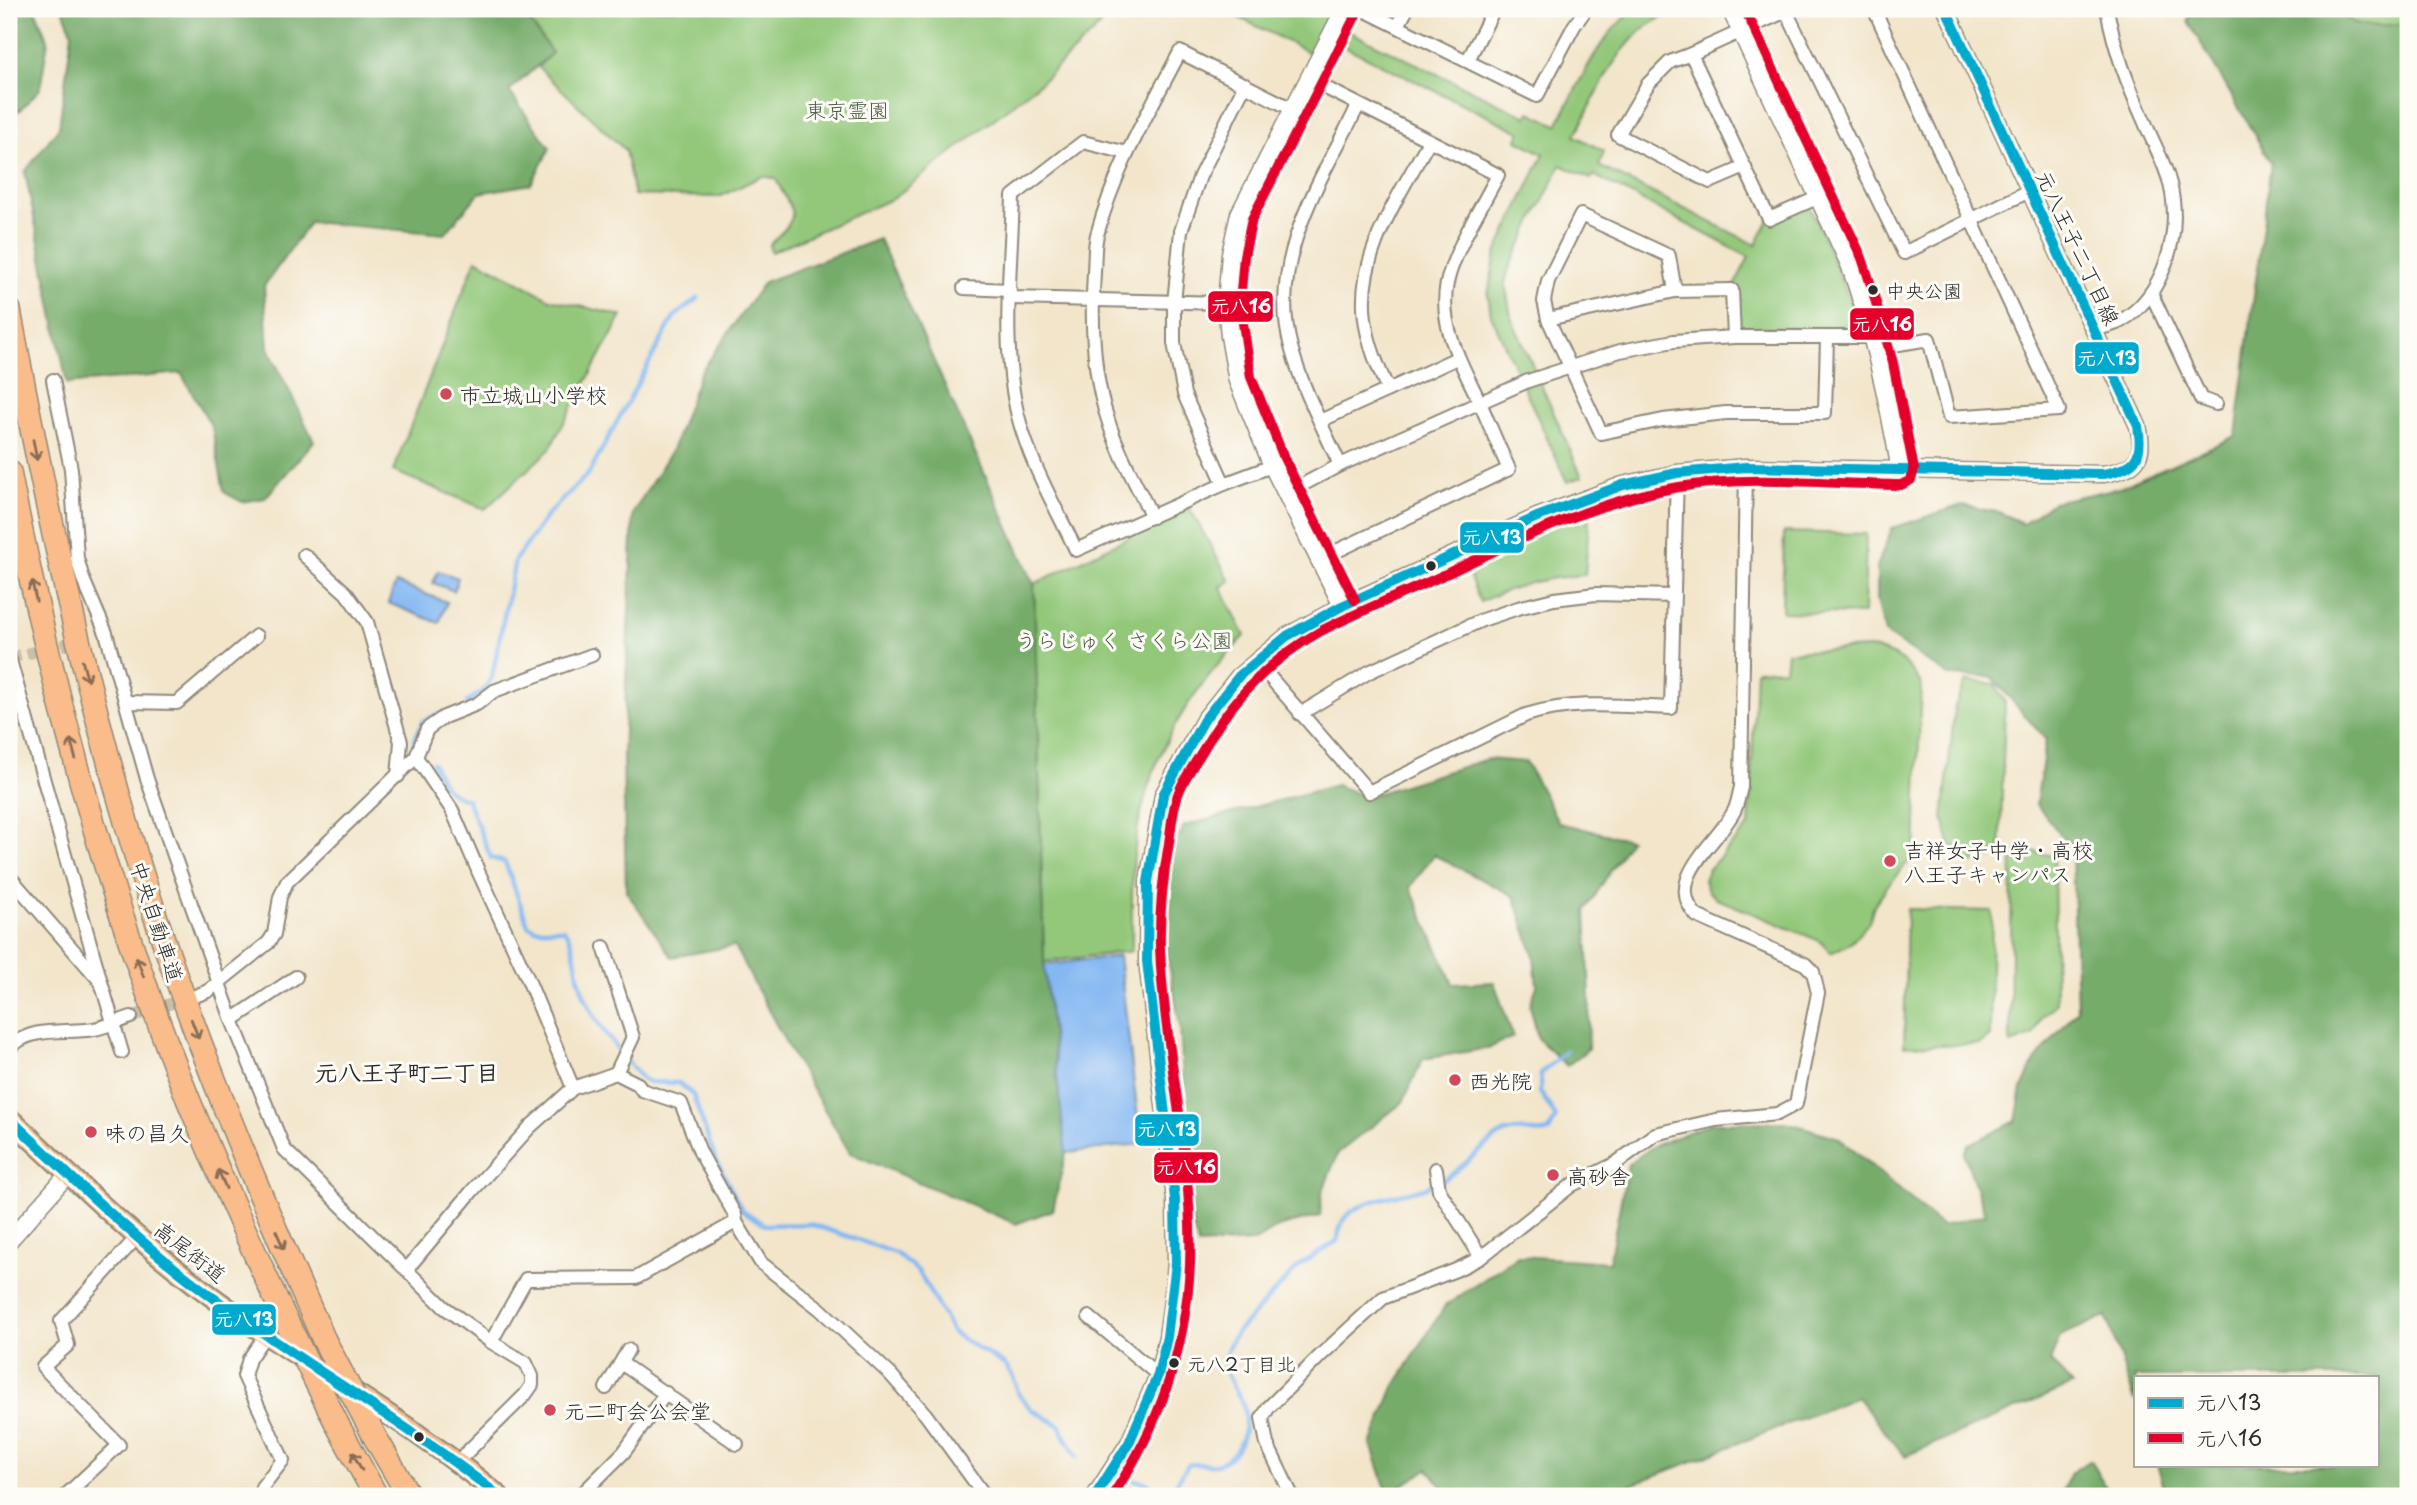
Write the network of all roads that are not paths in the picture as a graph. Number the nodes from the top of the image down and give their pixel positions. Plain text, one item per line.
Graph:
1 (1344, 9) edge
2 (1362, 9) edge
3 (1407, 9) edge
4 (1494, 9) edge
5 (1586, 9) edge
6 (1730, 9) edge
7 (1874, 9) edge
8 (1946, 9) edge
9 (2108, 9) edge
10 (1789, 10) edge
11 (1398, 26) junction
12 (1741, 32) junction
13 (1691, 54) junction
14 (1468, 60) junction
15 (1308, 79) junction
16 (1245, 84) junction
17 (1359, 106) junction
18 (1293, 109) junction
19 (1429, 141) junction
20 (1127, 153) junction
21 (1745, 167) junction
22 (2029, 191) junction
23 (1817, 198) junction
24 (1971, 221) junction
25 (964, 288) dead end
26 (1675, 291) junction
27 (2151, 293) junction
28 (1011, 294) junction
29 (1093, 300) junction
30 (1174, 303) junction
31 (1226, 303) junction
32 (9, 310) edge
33 (1548, 319) junction
34 (2096, 329) junction
35 (1734, 337) junction
36 (1827, 338) junction
37 (1874, 342) junction
38 (1457, 358) junction
39 (1570, 366) junction
40 (53, 380) dead end
41 (1388, 390) junction
42 (1480, 403) junction
43 (2216, 404) dead end
44 (1320, 421) junction
45 (1340, 465) junction
46 (1272, 466) junction
47 (1746, 467) junction
48 (1900, 471) junction
49 (9, 472) edge
50 (1677, 473) junction
51 (1224, 484) junction
52 (1287, 493) junction
53 (1152, 517) junction
54 (304, 555) dead end
55 (1320, 559) junction
56 (1674, 596) junction
57 (1342, 606) junction
58 (256, 636) dead end
59 (592, 655) dead end
60 (9, 658) edge
61 (1256, 661) junction
62 (126, 702) junction
63 (1300, 714) junction
64 (416, 757) junction
65 (398, 776) junction
66 (9, 876) edge
67 (604, 947) dead end
68 (296, 977) dead end
69 (219, 980) junction
70 (101, 982) junction
71 (195, 996) tunnel mouth
72 (131, 1017) tunnel mouth
73 (232, 1020) junction
74 (113, 1023) junction
75 (9, 1048) edge
76 (122, 1052) dead end
77 (618, 1068) junction
78 (573, 1088) junction
79 (9, 1118) edge
80 (67, 1175) junction
81 (1437, 1177) dead end
82 (736, 1222) junction
83 (137, 1237) junction
84 (9, 1241) edge
85 (1481, 1257) junction
86 (407, 1269) junction
87 (1089, 1317) dead end
88 (266, 1334) junction
89 (491, 1342) junction
90 (628, 1350) dead end
91 (621, 1363) junction
92 (1158, 1375) junction
93 (606, 1388) dead end
94 (666, 1393) junction
95 (737, 1444) dead end
96 (457, 1461) junction
97 (65, 1496) edge
98 (259, 1496) edge
99 (376, 1496) edge
100 (409, 1496) edge
101 (499, 1496) edge
102 (580, 1496) edge
103 (985, 1496) edge
104 (1095, 1496) edge
105 (1292, 1496) edge

1 - 15 street
2 - 11 street
3 - 11 street
4 - 14 street
5 - 14 street
6 - 12 street
7 - 24 street
8 - 22 street, 元八王子二丁目線
9 - 27 street
10 - 12 street
10 - 24 street
11 - 14 street
12 - 13 street
12 - 23 street
13 - 21 street
13 - 21 street
15 - 17 street
15 - 18 street
16 - 18 street
16 - 20 street
16 - 30 street
17 - 19 street
17 - 44 street
18 - 31 street
19 - 38 street
19 - 41 street
20 - 28 street
20 - 29 street
21 - 23 street
22 - 24 street
22 - 34 street, 元八王子二丁目線
23 - 37 street
24 - 37 street
25 - 28 street
26 - 33 street
26 - 33 street
26 - 35 street
27 - 34 street
27 - 43 street
28 - 29 street
28 - 53 street
29 - 30 street
29 - 53 street
30 - 31 street
30 - 51 street
31 - 46 street
32 -> 100 highway, 中央自動車道, bridge
33 - 39 street
34 - 48 street, 元八王子二丁目線
35 - 36 street
35 - 39 street
36 - 37 street
36 - 39 street
37 - 48 street
38 - 41 street
38 - 42 street
39 - 42 street
40 - 62 street
41 - 44 street
42 - 45 street
42 - 55 street
44 - 45 street
45 - 52 street
46 - 51 street
46 - 52 street
47 - 48 street, 元八王子二丁目線
47 - 50 street, 元八王子二丁目線
47 - 85 street
99 -> 49 highway, 中央自動車道, bridge
50 - 56 street
50 - 57 street, 元八王子二丁目線
51 - 53 street
52 - 55 street
54 - 65 street
55 - 57 street
56 - 63 street
56 - 63 street
57 - 61 street, 元八王子二丁目線
58 - 62 street
59 - 64 street
60 - 70 street
61 - 63 street
61 - 92 street, 元八王子二丁目線
62 - 69 street
64 - 65 street
64 - 78 street
65 - 69 street
66 - 70 street
67 - 77 street
68 - 73 street
69 - 71 street
69 - 73 street
70 - 74 street
72 - 74 street
73 - 86 street
74 - 75 street
74 - 76 street
77 - 78 street
77 - 82 street
78 - 86 street
79 - 80 main road, 高尾街道
80 - 83 main road, 高尾街道
80 - 84 street
81 - 85 street
82 - 89 street
82 - 103 street
83 - 88 main road, 高尾街道
83 - 97 street
85 - 105 street
86 - 89 street
87 - 92 street
88 - 96 main road, 高尾街道
88 - 98 street
89 - 96 street
90 - 91 street
91 - 93 street
91 - 94 street
92 - 104 street, 元八王子二丁目線
94 - 95 street
94 - 102 street
96 - 101 main road, 高尾街道

